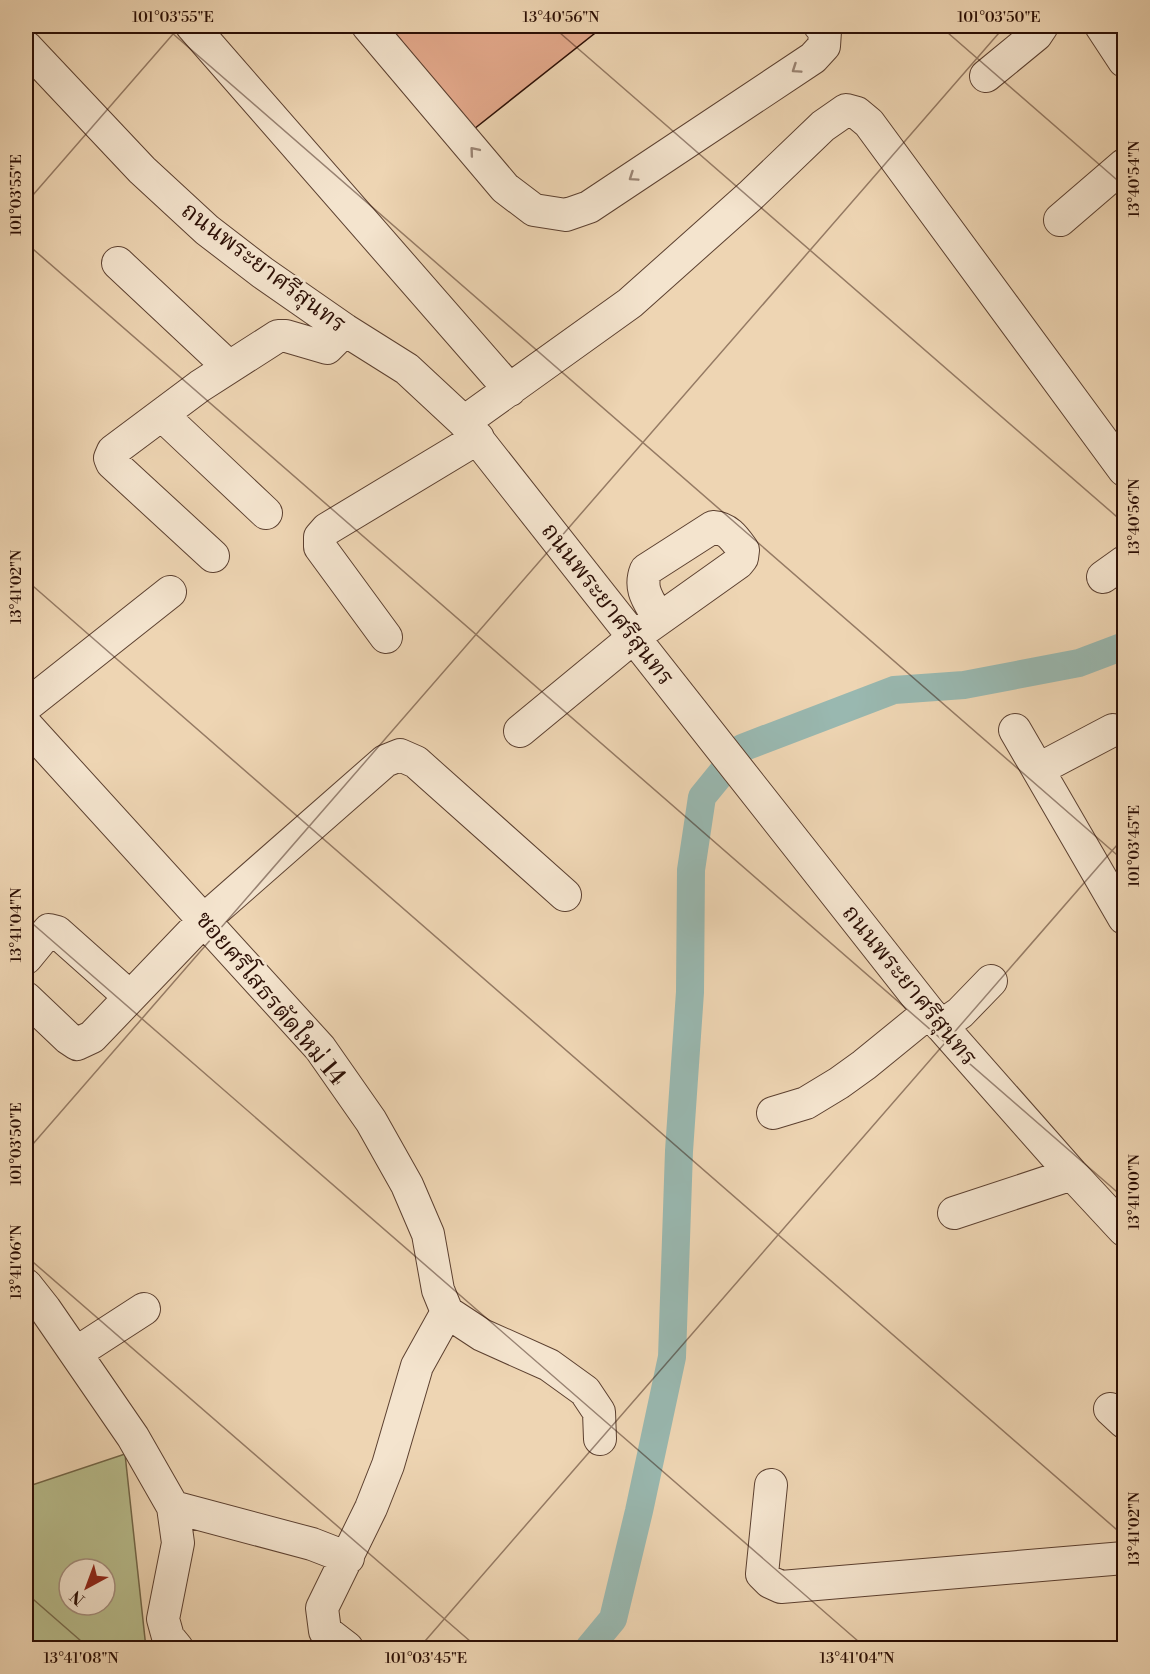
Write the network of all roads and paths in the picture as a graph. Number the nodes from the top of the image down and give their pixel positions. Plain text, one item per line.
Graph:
1 (192, 26) edge
2 (368, 26) edge
3 (820, 26) edge
4 (1042, 26) edge
5 (1101, 26) edge
6 (26, 47) edge
7 (1125, 61) edge
8 (986, 76) dead end
9 (1125, 165) edge
10 (1060, 220) dead end
11 (118, 262) dead end
12 (345, 330) junction
13 (229, 367) junction
14 (510, 390) junction
15 (162, 415) junction
16 (471, 430) junction
17 (1125, 470) edge
18 (266, 513) dead end
19 (213, 556) dead end
20 (170, 592) dead end
21 (659, 619) dead end
22 (386, 637) dead end
23 (634, 637) junction
24 (26, 706) edge
25 (1015, 730) dead end
26 (1113, 730) dead end
27 (519, 731) dead end
28 (31, 742) edge
29 (1040, 769) junction
30 (565, 895) dead end
31 (1125, 918) edge
32 (205, 919) junction
33 (26, 958) edge
34 (991, 981) dead end
35 (130, 997) junction
36 (26, 998) edge
37 (935, 1019) junction
38 (773, 1113) dead end
39 (1072, 1174) junction
40 (954, 1213) dead end
41 (1125, 1230) edge
42 (26, 1285) edge
43 (144, 1309) dead end
44 (447, 1312) junction
45 (76, 1353) junction
46 (600, 1438) dead end
47 (771, 1485) dead end
48 (173, 1507) junction
49 (348, 1558) junction
50 (1125, 1558) edge
51 (177, 1648) edge
52 (347, 1648) edge

1 - 14 street
3 -> 2 street
4 - 8 street
5 - 7 street
6 - 12 street, ถนนพระยาศรีสุนทร
9 - 10 street
11 - 13 street
12 - 13 street
12 - 16 street, ถนนพระยาศรีสุนทร
13 - 15 street
14 - 16 street
14 - 17 street
15 - 18 street
15 - 19 street
16 - 22 street
16 - 23 street, ถนนพระยาศรีสุนทร
20 - 24 street
21 - 23 street
23 - 27 street
23 - 37 street, ถนนพระยาศรีสุนทร
25 - 29 street
26 - 29 street
28 - 32 street, ซอยศรีโสธรตัดใหม่ 14
29 - 31 street
30 - 32 street
32 - 35 street
32 - 44 street, ซอยศรีโสธรตัดใหม่ 14
33 - 35 street
34 - 37 street
35 - 36 street
37 - 38 street
37 - 39 street, ถนนพระยาศรีสุนทร
39 - 40 street
39 - 41 street, ถนนพระยาศรีสุนทร
42 - 45 street
43 - 45 street
44 - 46 street
44 - 49 street
45 - 48 street
47 - 50 street
48 - 49 street
48 - 51 street
49 - 52 street

